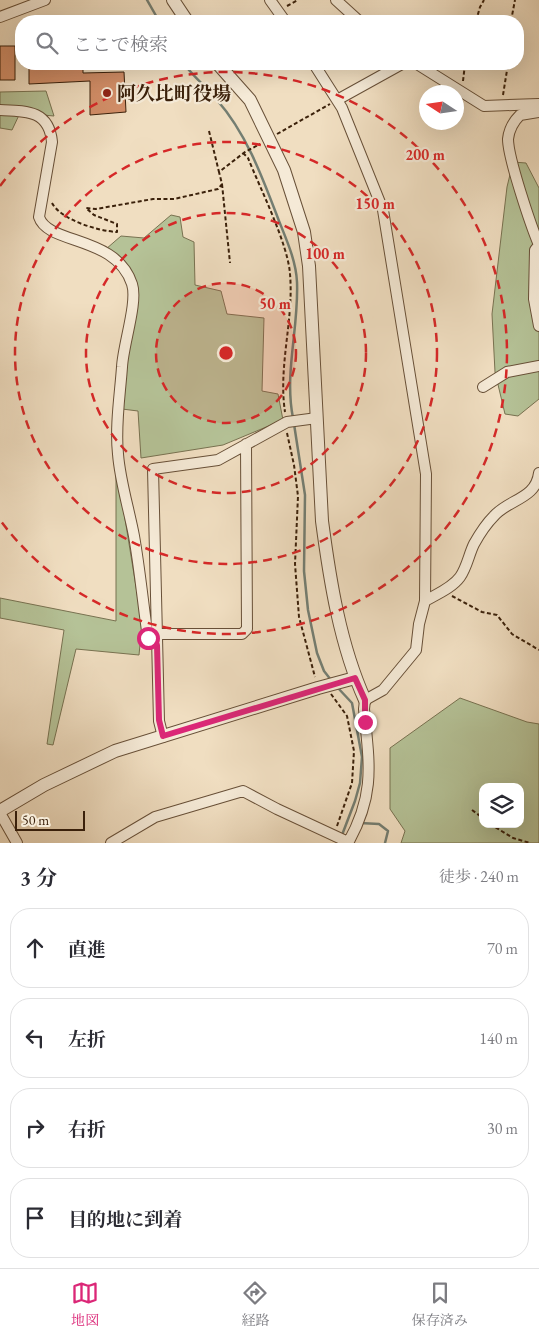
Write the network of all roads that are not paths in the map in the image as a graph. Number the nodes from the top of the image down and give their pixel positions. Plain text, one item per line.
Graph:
1 (45, 0) edge
2 (173, 0) edge
3 (270, 0) edge
4 (336, 0) edge
5 (183, 15) edge
6 (281, 15) edge
7 (352, 15) edge
8 (0, 17) edge
9 (223, 70) edge
10 (318, 70) edge
11 (391, 70) edge
12 (426, 70) edge
13 (338, 100) junction
14 (539, 104) edge
15 (0, 110) edge
16 (539, 112) edge
17 (539, 245) edge
18 (539, 326) edge
19 (539, 366) edge
20 (483, 387) dead end
21 (311, 418) junction
22 (246, 444) junction
23 (539, 473) edge
24 (425, 600) junction
25 (157, 640) junction
26 (355, 678) junction
27 (365, 700) junction
28 (163, 736) junction
29 (0, 812) edge
30 (348, 842) edge
31 (17, 843) edge
32 (111, 843) edge

1 - 8 street
2 - 5 street
3 - 6 street
4 - 7 street
9 - 21 street
10 - 13 street
11 - 13 street
12 - 14 street
13 - 24 street
15 - 25 street
16 - 17 street
17 - 18 street
19 - 20 street
21 - 22 street
21 - 26 street
22 - 25 street
22 - 25 street
23 - 24 street
24 - 27 street
25 - 28 street
26 - 27 street
26 - 28 street
27 - 30 street
28 - 29 street
29 - 31 street
30 - 32 street

